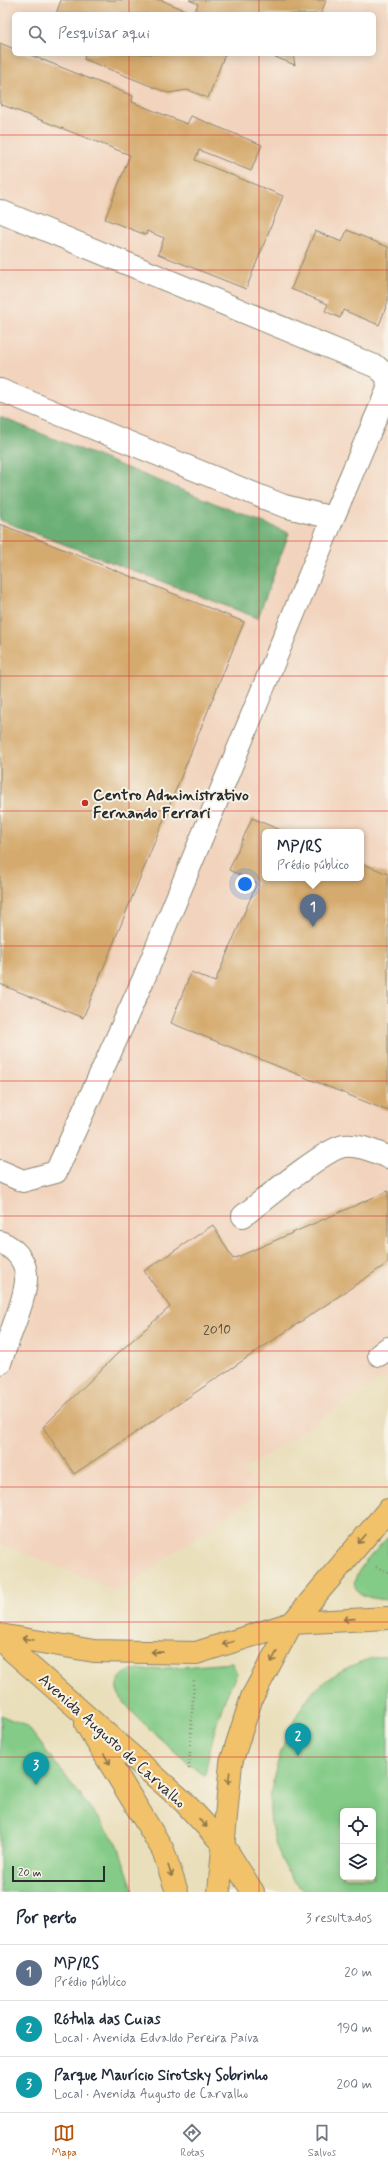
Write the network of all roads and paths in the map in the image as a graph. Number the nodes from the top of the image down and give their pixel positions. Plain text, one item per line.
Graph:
1 (0, 211) edge
2 (0, 390) edge
3 (334, 518) junction
4 (388, 1157) edge
5 (0, 1171) edge
6 (243, 1216) dead end
7 (0, 1242) edge
8 (0, 1363) edge
9 (388, 1510) edge
10 (388, 1618) edge
11 (292, 1623) junction
12 (0, 1635) edge
13 (0, 1640) edge
14 (72, 1702) junction
15 (222, 1843) junction
16 (178, 1892) edge
17 (219, 1892) edge
18 (253, 1892) edge

1 - 3 lane
2 - 3 lane
3 - 5 lane
4 - 6 lane
7 - 8 lane
9 -> 11 main road
10 -> 11 main road
11 -> 12 main road
11 -> 15 main road
13 - 14 main road, Avenida Augusto de Carvalho
14 -> 15 main road, Avenida Augusto de Carvalho
14 -> 16 main road
15 - 17 main road
15 - 18 main road, Avenida Augusto de Carvalho

